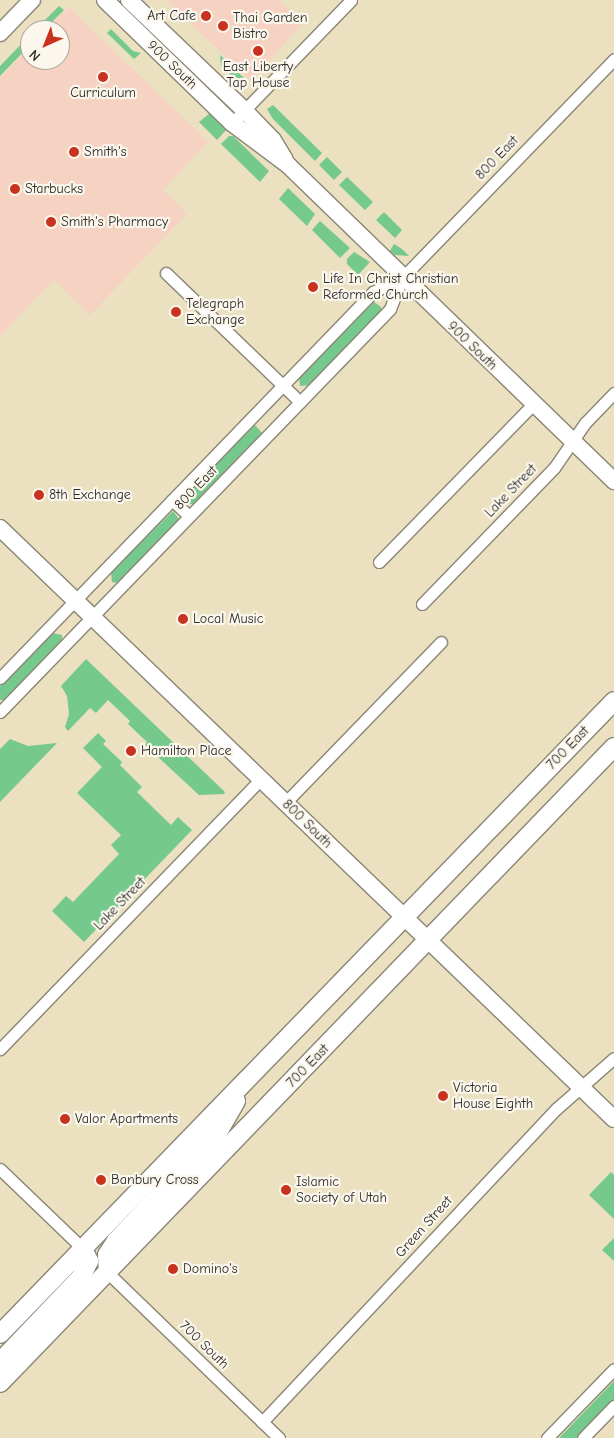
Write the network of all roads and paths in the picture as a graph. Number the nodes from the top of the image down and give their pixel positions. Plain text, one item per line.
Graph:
1 (32, 0) edge
2 (105, 0) edge
3 (129, 0) edge
4 (350, 0) edge
5 (0, 33) edge
6 (614, 59) edge
7 (244, 110) junction
8 (232, 123) junction
9 (289, 166) junction
10 (166, 273) dead end
11 (402, 278) junction
12 (283, 386) junction
13 (614, 393) edge
14 (300, 402) junction
15 (533, 404) junction
16 (572, 442) junction
17 (614, 481) edge
18 (172, 500) junction
19 (189, 516) junction
20 (0, 528) edge
21 (379, 562) dead end
22 (75, 601) junction
23 (422, 604) dead end
24 (92, 616) junction
25 (441, 642) dead end
26 (0, 678) edge
27 (614, 701) edge
28 (0, 712) edge
29 (614, 747) edge
30 (261, 779) junction
31 (285, 803) junction
32 (405, 918) junction
33 (429, 941) junction
34 (0, 1049) edge
35 (614, 1058) edge
36 (248, 1078) junction
37 (581, 1088) junction
38 (614, 1119) edge
39 (0, 1170) edge
40 (83, 1249) junction
41 (108, 1273) junction
42 (0, 1334) edge
43 (0, 1362) edge
44 (614, 1369) edge
45 (0, 1383) edge
46 (614, 1406) edge
47 (262, 1422) junction
48 (279, 1438) edge
49 (547, 1438) edge
50 (583, 1438) edge

1 - 5 street
2 - 8 street, 900 South
3 - 7 street, 900 South
4 - 7 street
6 - 11 street, 800 East
7 - 8 street
7 - 9 street, 900 South
8 - 9 street, 900 South
9 - 11 street, 900 South
10 - 12 street
11 - 12 street, 800 East
11 - 14 street, 800 East
11 - 15 street, 900 South
12 - 14 street
12 - 18 street, 800 East
13 - 16 street, Lake Street
14 - 19 street, 800 East
15 - 16 street, 900 South
15 - 21 street
16 - 17 street, 900 South
16 - 23 street, Lake Street
18 - 19 street
18 - 22 street, 800 East
19 - 24 street, 800 East
20 - 22 street, 800 South
22 - 24 street, 800 South
22 - 26 street, 800 East
24 - 28 street, 800 East
24 - 30 street, 800 South
25 - 31 street
27 - 32 main road, 700 East
29 - 33 main road, 700 East
30 - 31 street, 800 South
30 - 34 street, Lake Street
31 - 32 street, 800 South
32 - 33 street, 800 South
32 - 36 main road, 700 East
33 - 37 street, 800 South
33 - 41 main road, 700 East
35 - 37 street, Green Street
36 - 40 main road, 700 East
36 - 41 main road
37 - 38 street, 800 South
37 - 47 street, Green Street
39 - 40 street
40 - 42 main road, 700 East
40 - 43 main road
41 - 45 main road, 700 East
41 - 47 street, 700 South
44 - 49 street
46 - 50 street
47 - 48 street, 700 South

